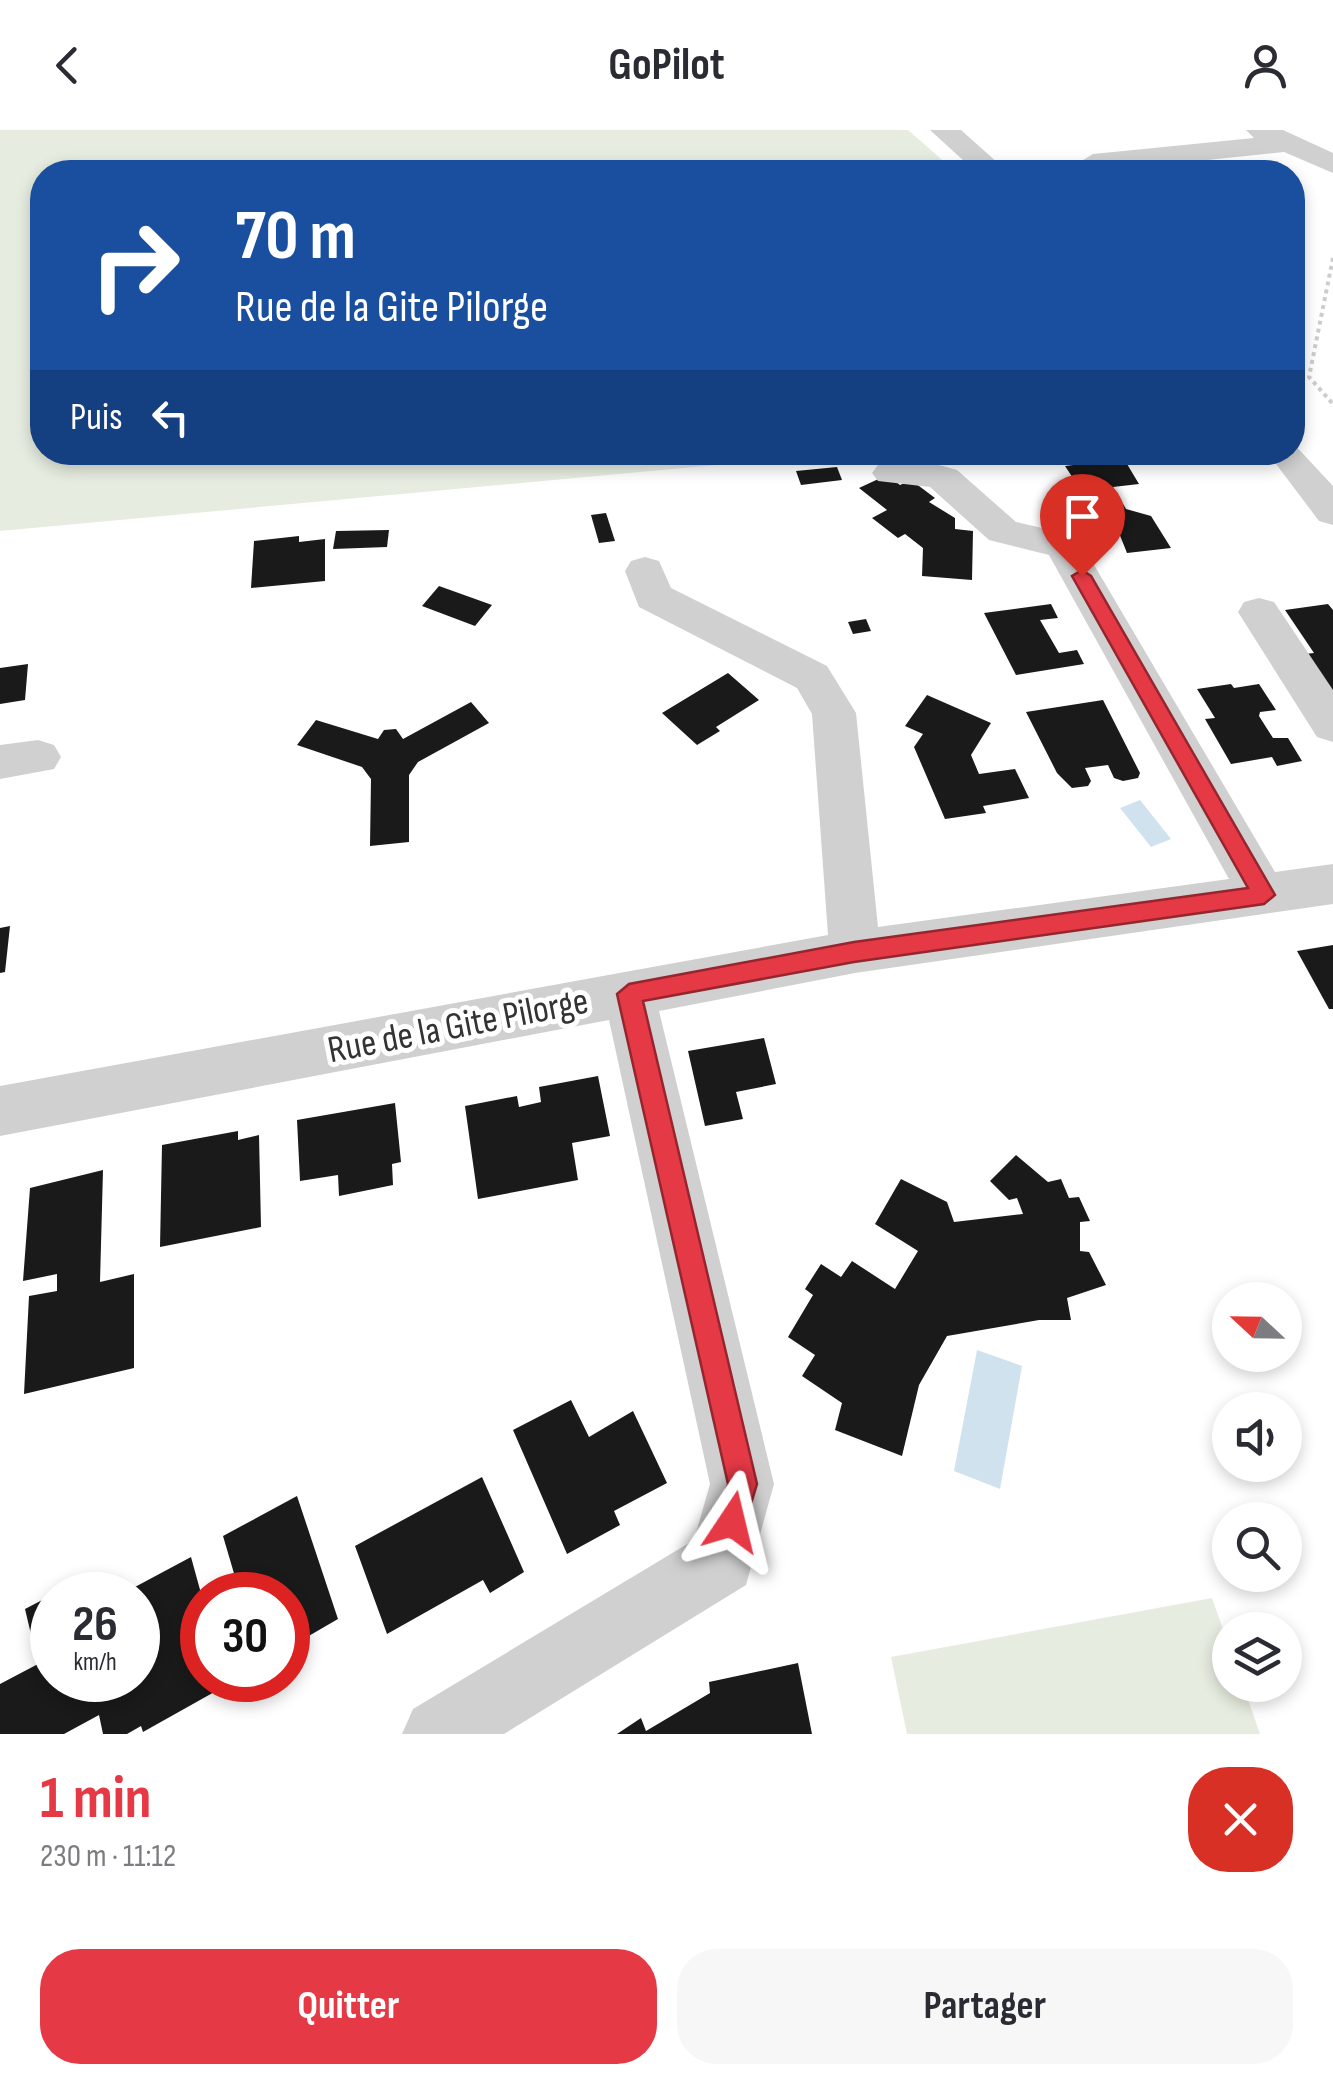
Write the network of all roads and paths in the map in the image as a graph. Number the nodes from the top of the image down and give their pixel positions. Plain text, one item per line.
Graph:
1 (944, 130) edge
2 (1272, 137) edge
3 (979, 160) edge
4 (1114, 160) edge
5 (1333, 164) edge
6 (1333, 258) edge
7 (1333, 404) edge
8 (1295, 465) edge
9 (892, 473) dead end
10 (1333, 512) edge
11 (645, 571) dead end
12 (1260, 612) dead end
13 (1333, 725) edge
14 (1333, 884) edge
15 (1264, 895) junction
16 (854, 952) junction
17 (629, 994) junction
18 (0, 1111) edge
19 (438, 1734) edge

1 - 3 street
2 - 4 street
2 - 5 street
6 - 7 path
8 - 10 street
9 - 15 street
11 - 16 street
12 - 13 street
14 - 15 street, Rue de la Gite Pilorge
15 - 16 street, Rue de la Gite Pilorge
16 - 17 street, Rue de la Gite Pilorge
17 - 18 street, Rue de la Gite Pilorge
17 - 19 street

